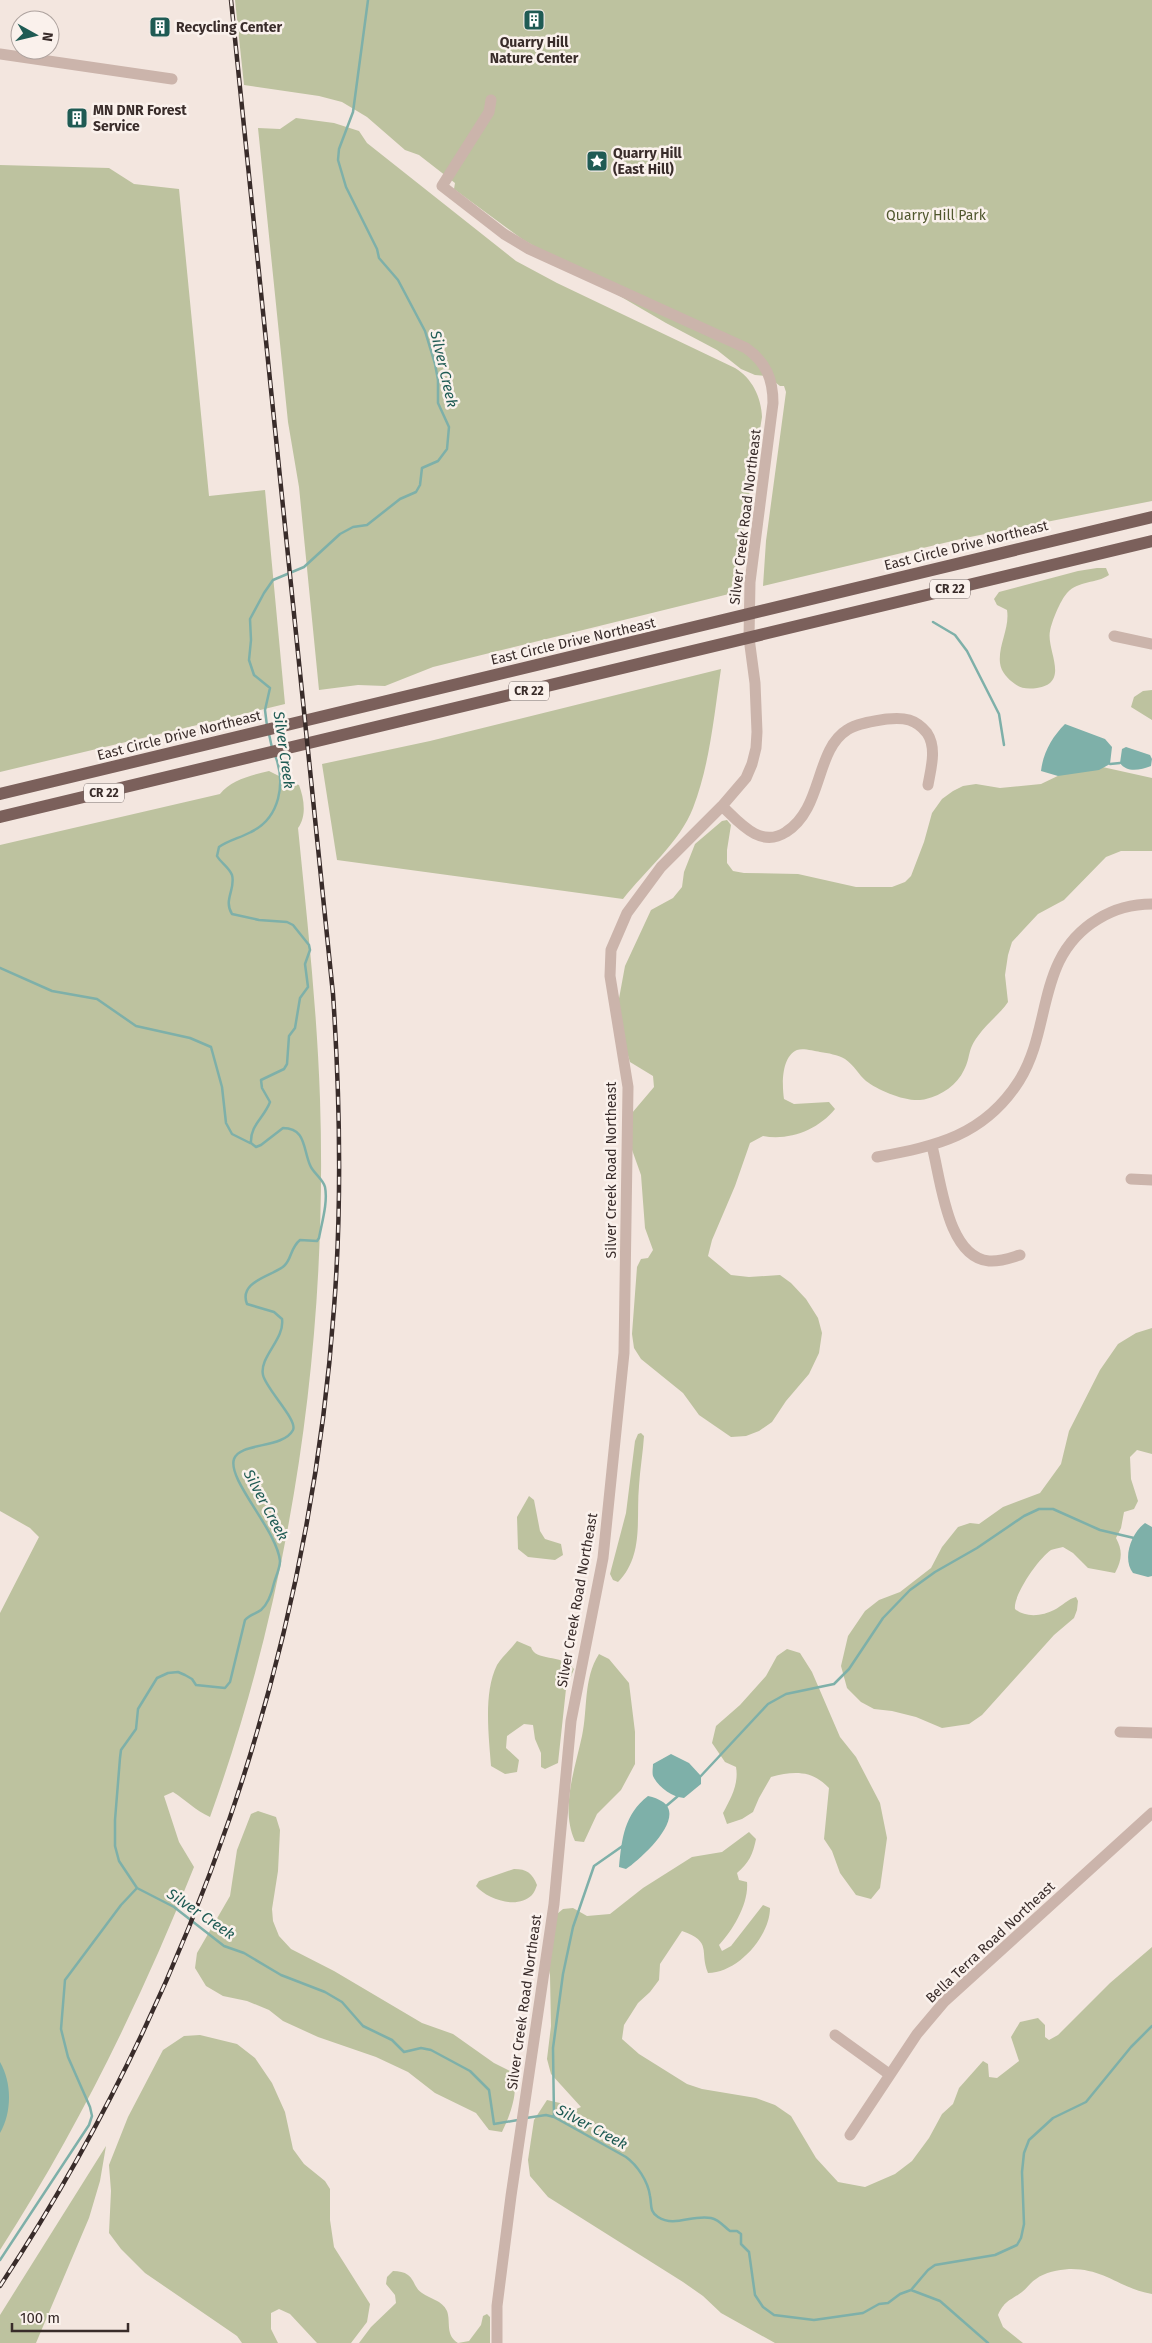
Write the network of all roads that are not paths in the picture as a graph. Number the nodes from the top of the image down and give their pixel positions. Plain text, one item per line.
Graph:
1 (0, 54) edge
2 (172, 79) dead end
3 (492, 100) dead end
4 (1152, 517) edge
5 (1152, 540) edge
6 (749, 614) junction
7 (1114, 636) dead end
8 (749, 638) junction
9 (1152, 644) edge
10 (928, 785) dead end
11 (0, 794) edge
12 (722, 806) junction
13 (0, 817) edge
14 (1152, 904) edge
15 (932, 1146) junction
16 (877, 1157) dead end
17 (1131, 1180) dead end
18 (1152, 1180) edge
19 (1020, 1255) dead end
20 (1152, 1733) edge
21 (1152, 1740) edge
22 (1152, 1813) edge
23 (835, 2035) dead end
24 (889, 2074) junction
25 (850, 2135) dead end
26 (497, 2343) edge

1 - 2 street
3 - 6 street, Silver Creek Road Northeast
4 - 6 main road, East Circle Drive Northeast / CR 22
5 - 8 main road, CR 22
6 - 8 street, Silver Creek Road Northeast
6 - 11 main road, East Circle Drive Northeast / CR 22
7 - 9 street
8 - 12 street, Silver Creek Road Northeast
8 - 13 main road, CR 22
10 - 12 street
12 - 26 street, Silver Creek Road Northeast
14 - 15 street
15 - 16 street
15 - 19 street
17 - 18 street
20 - 21 street
22 - 24 street, Bella Terra Road Northeast
23 - 24 street
24 - 25 street, Bella Terra Road Northeast

